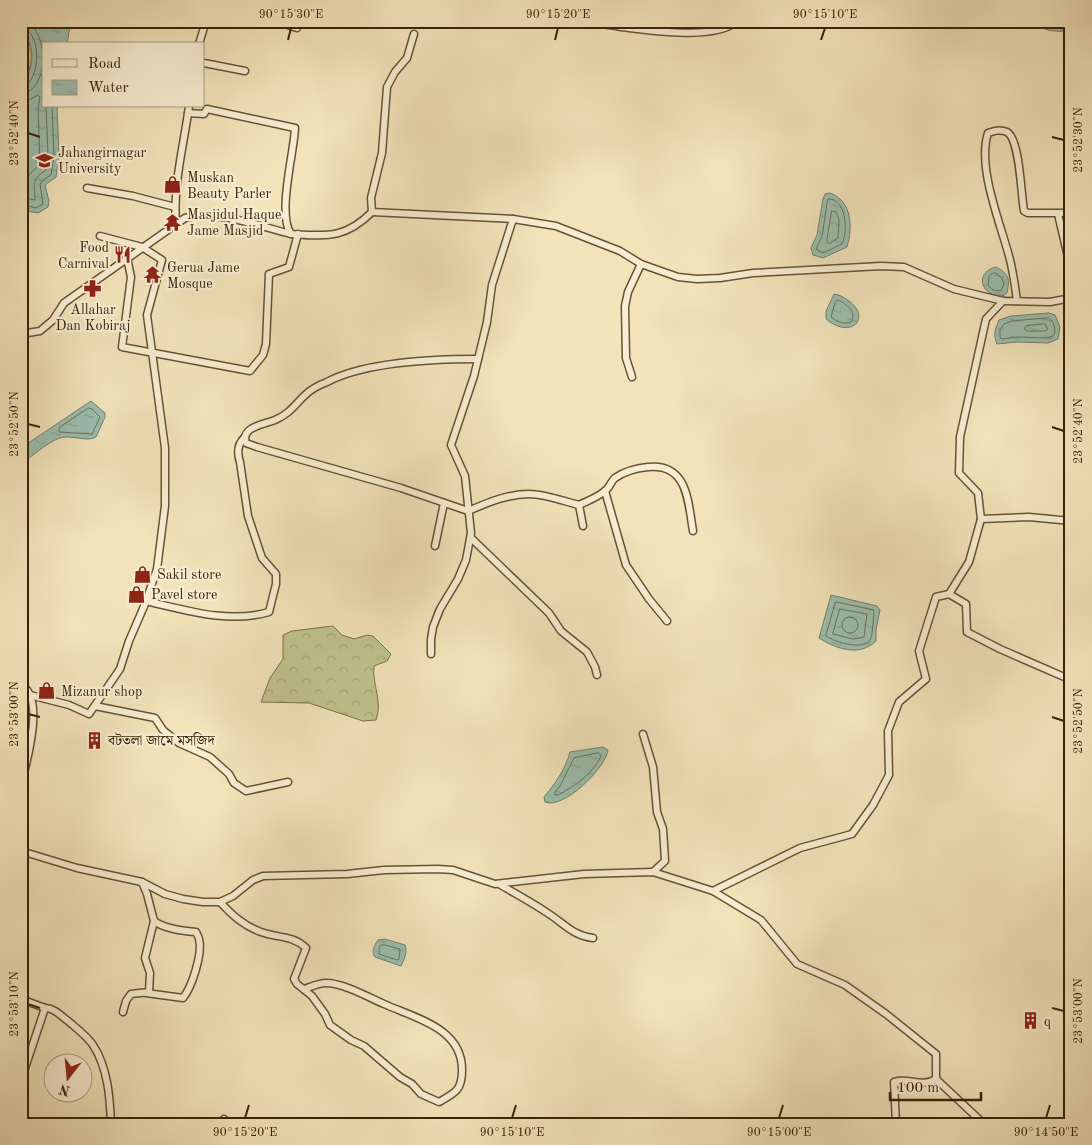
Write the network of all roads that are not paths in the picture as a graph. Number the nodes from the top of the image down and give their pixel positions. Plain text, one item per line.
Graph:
1 (206, 21) edge
2 (275, 21) edge
3 (299, 21) edge
4 (587, 21) edge
5 (737, 21) edge
6 (414, 34) dead end
7 (200, 42) edge
8 (205, 63) edge
9 (245, 70) dead end
10 (188, 110) edge
11 (87, 188) dead end
12 (175, 207) junction
13 (372, 212) junction
14 (1071, 213) edge
15 (1058, 214) junction
16 (513, 219) junction
17 (176, 223) junction
18 (294, 234) junction
19 (100, 236) dead end
20 (142, 247) junction
21 (127, 258) junction
22 (641, 264) junction
23 (1071, 270) edge
24 (1071, 298) edge
25 (1003, 300) junction
26 (1017, 301) junction
27 (21, 334) edge
28 (153, 353) junction
29 (478, 359) junction
30 (632, 376) dead end
31 (244, 438) junction
32 (605, 491) junction
33 (444, 503) junction
34 (579, 505) junction
35 (468, 511) junction
36 (981, 519) junction
37 (1071, 521) edge
38 (583, 526) dead end
39 (693, 531) dead end
40 (471, 538) junction
41 (434, 546) dead end
42 (949, 594) junction
43 (146, 601) junction
44 (667, 621) dead end
45 (431, 654) dead end
46 (597, 675) dead end
47 (1071, 680) edge
48 (21, 684) edge
49 (30, 695) junction
50 (95, 706) junction
51 (643, 734) dead end
52 (288, 782) dead end
53 (21, 785) edge
54 (21, 851) edge
55 (653, 872) junction
56 (142, 882) junction
57 (499, 884) junction
58 (712, 891) junction
59 (220, 902) junction
60 (154, 921) junction
61 (593, 938) dead end
62 (304, 989) junction
63 (146, 993) junction
64 (21, 1000) edge
65 (45, 1008) junction
66 (123, 1012) dead end
67 (936, 1079) junction
68 (21, 1080) edge
69 (111, 1124) edge
70 (896, 1124) edge
71 (984, 1124) edge

1 - 7 street
2 - 3 street
4 - 5 street
6 - 13 street
8 - 9 street
10 - 12 street
10 - 18 street
11 - 12 street
12 - 17 street
13 - 16 street
13 - 18 street
14 - 15 street
15 - 23 street
15 - 26 street
16 - 22 street
16 - 29 street
17 - 18 street
17 - 20 street
18 - 28 street
19 - 20 street
20 - 21 street
20 - 28 street
21 - 27 street
21 - 28 street
22 - 25 street
22 - 30 street
24 - 26 street
25 - 26 street
25 - 36 street
28 - 43 street
29 - 31 street
29 - 35 street
31 - 33 street
31 - 43 street
32 - 34 street
32 - 39 street
32 - 44 street
33 - 35 street
33 - 41 street
34 - 35 street
34 - 38 street
35 - 40 street
36 - 37 street
36 - 42 street
40 - 45 street
40 - 46 street
42 - 47 street
42 - 58 street
43 - 50 street
48 - 49 street
49 - 50 street
49 - 53 street
50 - 52 street
51 - 55 street
54 - 56 street
55 - 57 street
55 - 58 street
56 - 59 street
56 - 60 street
57 - 59 street
57 - 61 street
58 - 67 street
59 - 62 street
60 - 63 street
60 - 63 street
62 - 62 street
63 - 66 street
64 - 65 street
65 - 68 street
65 - 69 street
67 - 70 street
67 - 71 street

